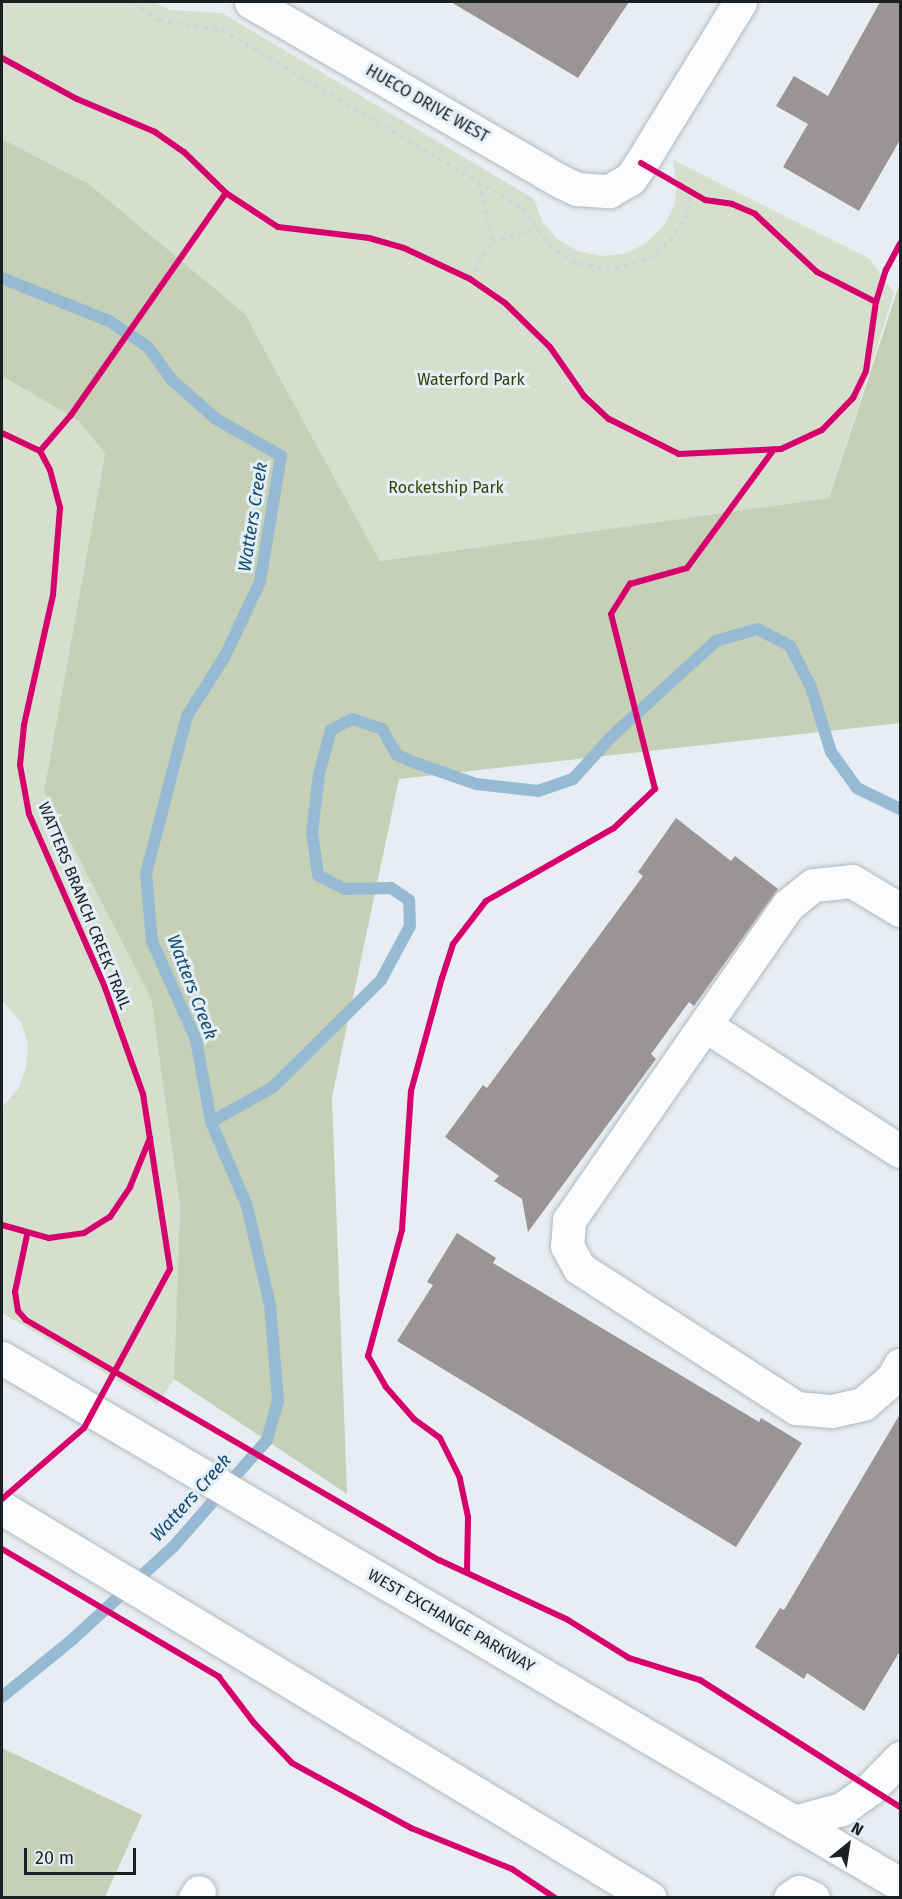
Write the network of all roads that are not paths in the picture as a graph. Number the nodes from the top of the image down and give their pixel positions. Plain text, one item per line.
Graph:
1 (251, 2) edge
2 (740, 2) edge
3 (900, 910) edge
4 (705, 1025) junction
5 (898, 1145) edge
6 (8, 1362) edge
7 (900, 1365) edge
8 (2, 1508) edge
9 (900, 1758) edge
10 (794, 1822) junction
11 (900, 1884) edge
12 (650, 1898) edge
13 (790, 1898) edge
14 (813, 1898) edge

1 - 2 main road, HUECO DRIVE WEST
3 - 4 main road
4 - 5 main road
4 - 7 main road
6 - 10 main road, WEST EXCHANGE PARKWAY
8 - 12 main road
9 - 10 main road
10 - 11 main road, WEST EXCHANGE PARKWAY
13 - 14 main road

